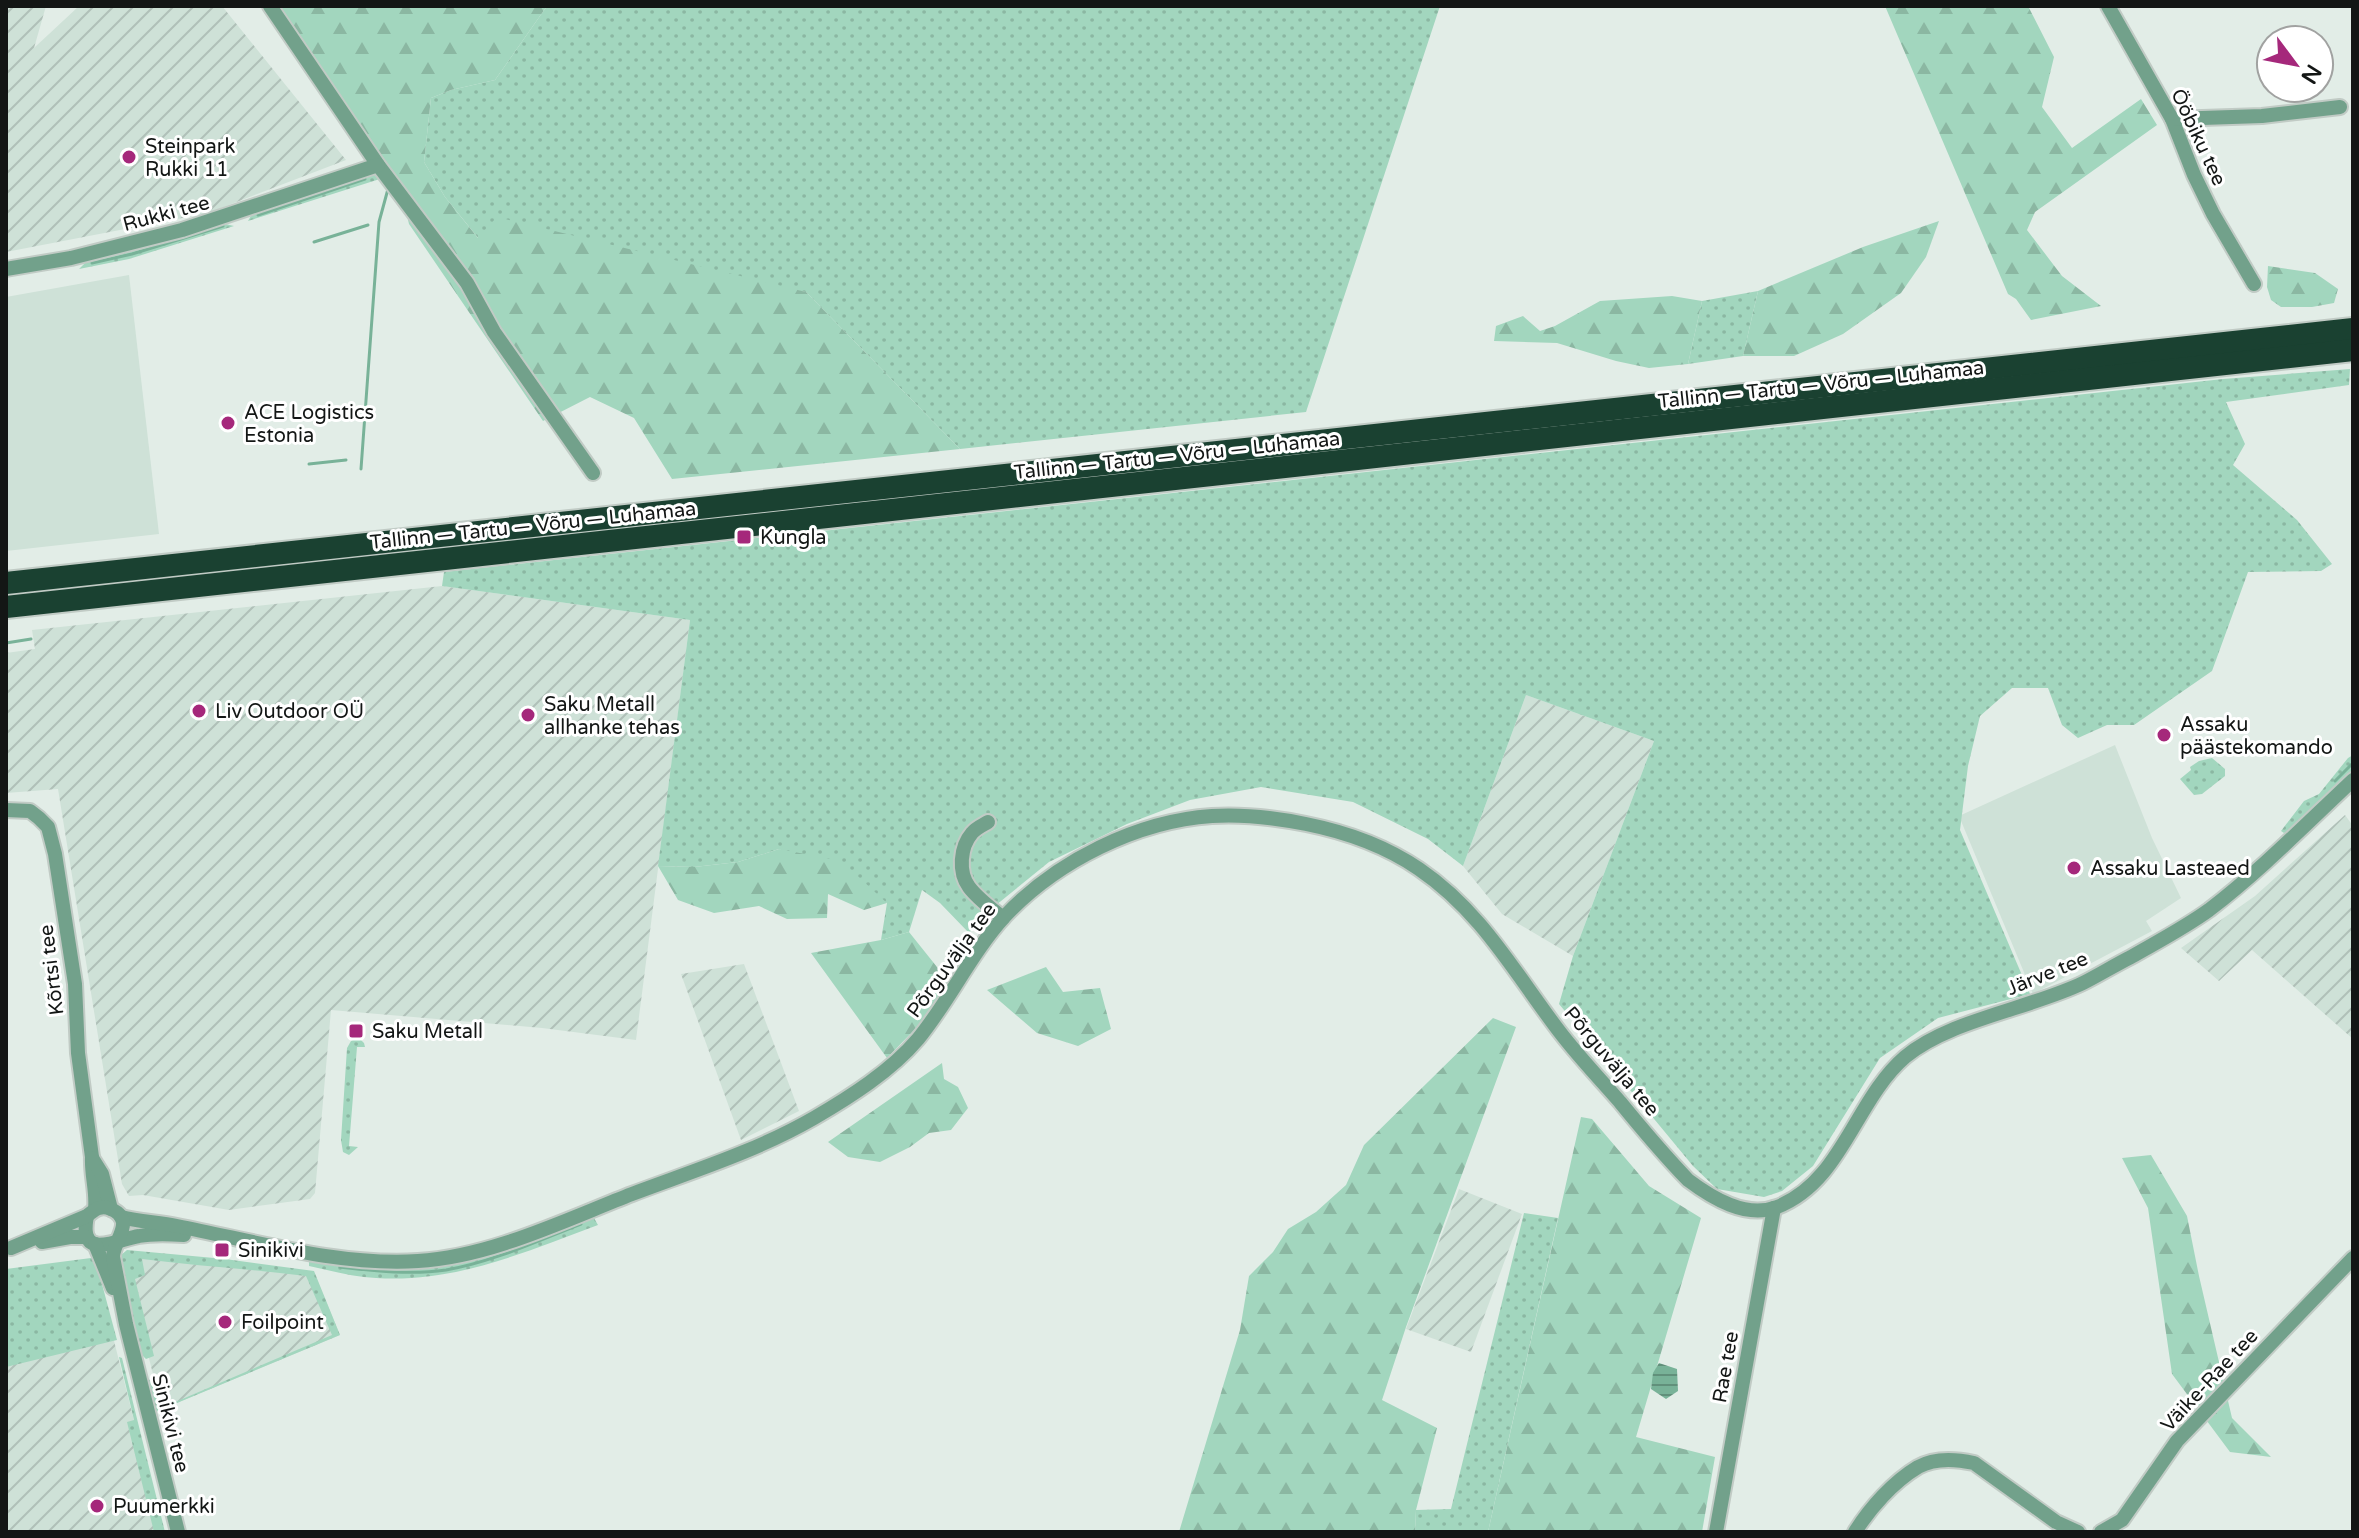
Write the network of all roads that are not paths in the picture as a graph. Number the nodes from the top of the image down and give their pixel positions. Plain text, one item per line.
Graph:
1 (270, 6) edge
2 (2108, 6) edge
3 (2340, 107) dead end
4 (2172, 119) junction
5 (378, 165) junction
6 (6, 269) edge
7 (2254, 284) dead end
8 (2353, 329) edge
9 (2353, 350) edge
10 (593, 473) dead end
11 (6, 583) edge
12 (6, 607) edge
13 (2353, 780) edge
14 (6, 810) edge
15 (988, 822) dead end
16 (1003, 918) junction
17 (92, 1157) junction
18 (1774, 1208) junction
19 (91, 1213) junction
20 (116, 1213) junction
21 (224, 1237) junction
22 (91, 1240) junction
23 (117, 1242) junction
24 (8, 1248) edge
25 (2353, 1258) edge
26 (126, 1324) junction
27 (178, 1532) edge
28 (1716, 1532) edge
29 (1855, 1532) edge
30 (2078, 1532) edge
31 (2101, 1532) edge

1 - 5 street
2 - 4 street, Ööbiku tee
3 - 4 street
4 - 7 street, Ööbiku tee
5 - 6 street, Rukki tee
5 - 10 street
8 - 11 highway, Tallinn — Tartu — Võru — Luhamaa
9 - 12 highway, Tallinn — Tartu — Võru — Luhamaa
13 - 18 street, Järve tee
14 - 17 street, Kõrtsi tee
15 - 16 street
16 - 18 street, Põrguvälja tee
16 - 21 street, Põrguvälja tee
17 - 19 street, Kõrtsi tee
17 - 20 street, Kõrtsi tee
18 - 28 street, Rae tee
19 - 20 street
19 - 22 street
19 - 24 street
20 - 21 street, Põrguvälja tee
20 - 23 street
21 - 23 street, Põrguvälja tee
22 - 23 street
22 - 24 street
22 - 26 street, Sinikivi tee
23 - 26 street, Sinikivi tee
25 - 31 street, Väike-Rae tee
26 - 27 street, Sinikivi tee
29 - 30 street

